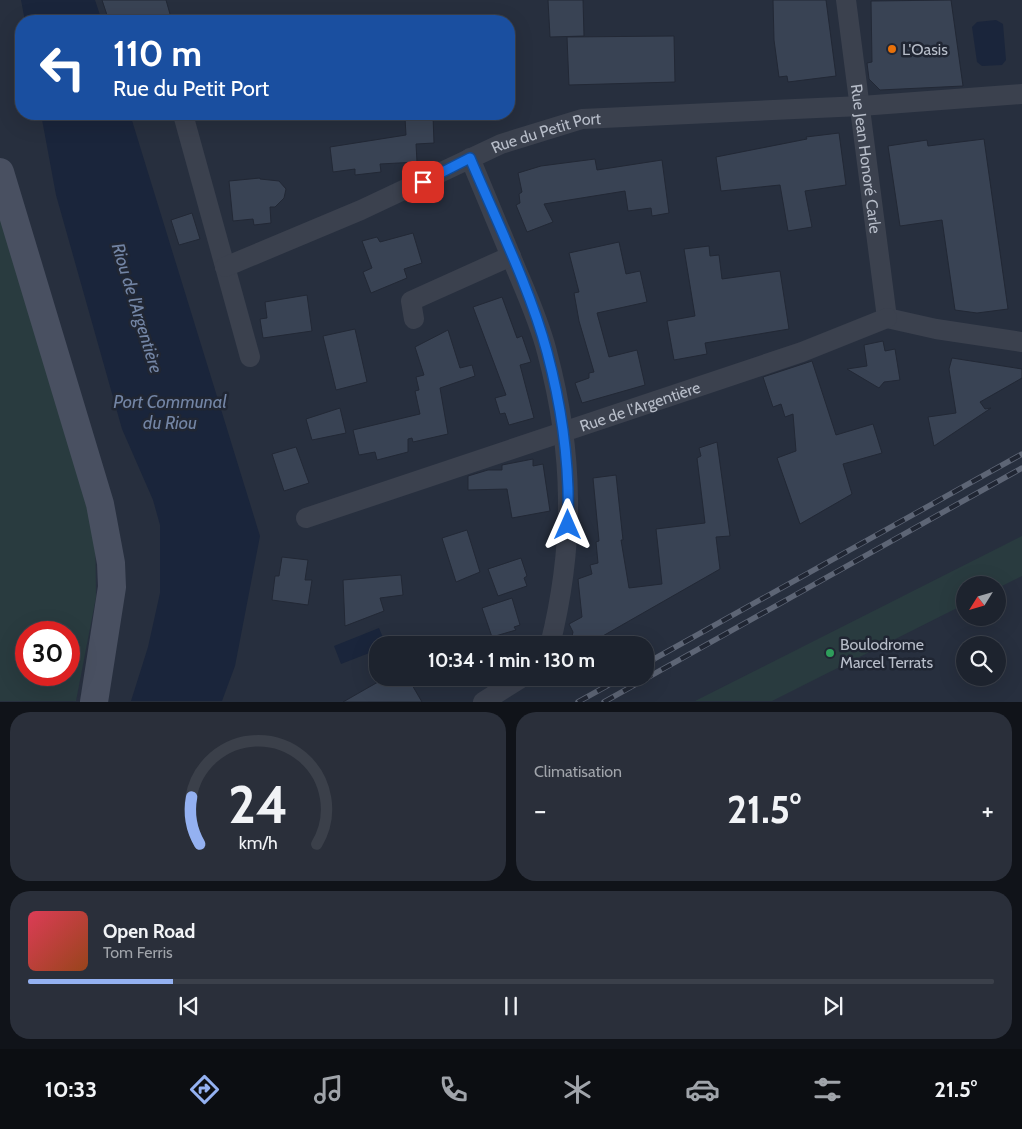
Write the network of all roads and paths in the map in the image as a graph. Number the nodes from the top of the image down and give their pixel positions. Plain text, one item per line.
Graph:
1 (846, 0) edge
2 (1022, 94) edge
3 (861, 106) junction
4 (185, 120) edge
5 (470, 158) junction
6 (0, 172) edge
7 (511, 256) junction
8 (225, 267) junction
9 (887, 318) junction
10 (414, 319) dead end
11 (1022, 342) edge
12 (250, 357) dead end
13 (564, 431) junction
14 (306, 518) dead end
15 (552, 636) edge
16 (508, 686) edge
17 (94, 702) edge
18 (483, 702) edge

1 - 3 street, Rue Jean Honoré Carle
2 - 3 street, Rue du Petit Port
3 - 5 street, Rue du Petit Port
3 - 9 street, Rue Jean Honoré Carle
4 - 8 street
5 - 7 street
5 - 8 street, Rue du Petit Port
6 - 17 street
7 - 10 street
7 - 13 street
8 - 12 street
9 - 11 street
9 - 13 street, Rue de l'Argentière
13 - 14 street, Rue de l'Argentière
13 - 15 street
16 - 18 street

